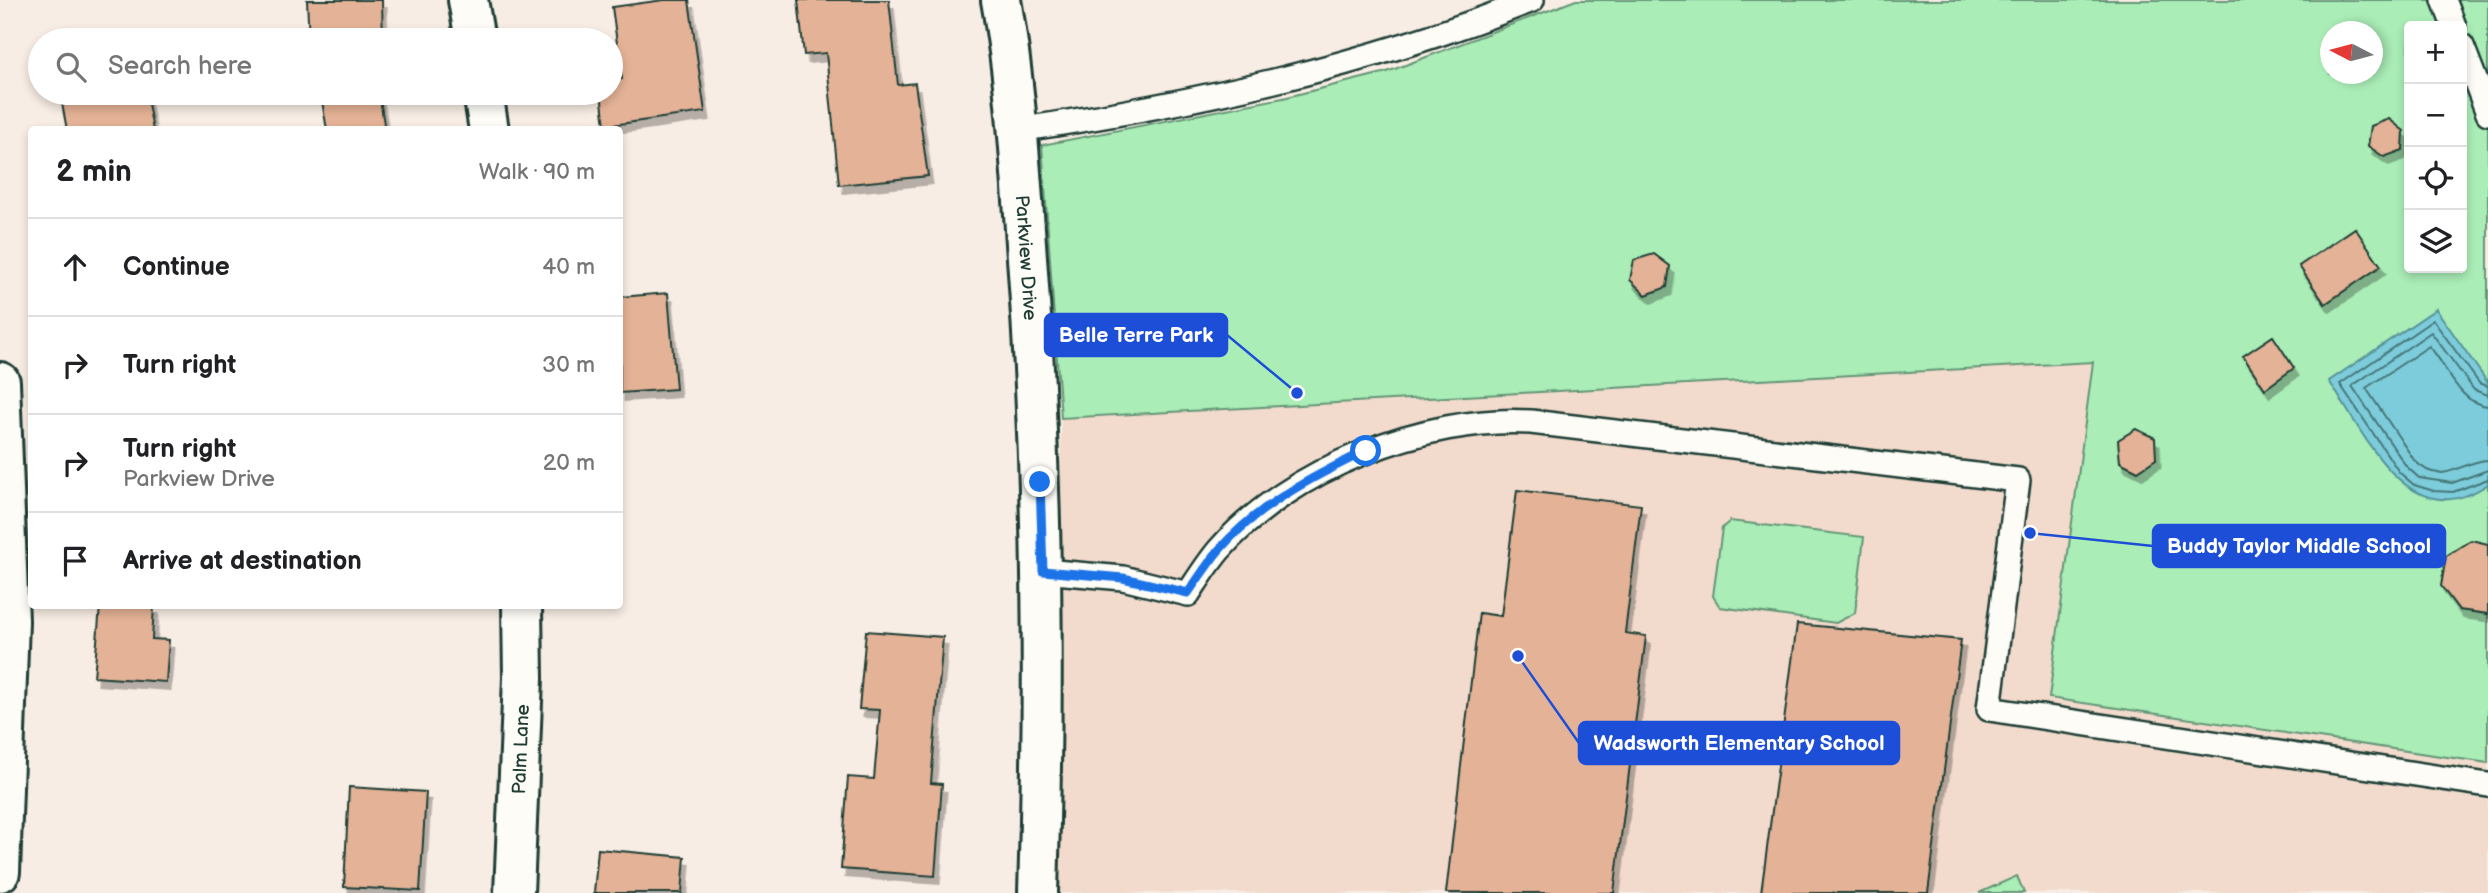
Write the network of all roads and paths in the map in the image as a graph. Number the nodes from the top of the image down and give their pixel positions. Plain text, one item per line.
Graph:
1 (468, 0) edge
2 (1001, 0) edge
3 (1532, 0) edge
4 (2444, 0) edge
5 (2452, 21) edge
6 (473, 28) edge
7 (2467, 59) edge
8 (485, 105) edge
9 (2488, 113) edge
10 (488, 126) edge
11 (1017, 130) junction
12 (0, 382) edge
13 (1043, 571) junction
14 (522, 609) edge
15 (2488, 785) edge
16 (0, 872) edge
17 (514, 893) edge
18 (1038, 893) edge

1 - 6 street
2 - 11 street, Parkview Drive
3 - 11 lane
4 - 5 lane
7 - 9 lane
8 - 10 street
11 - 13 street, Parkview Drive
12 - 16 street
13 - 15 lane
13 - 18 street, Parkview Drive
14 - 17 street, Palm Lane

